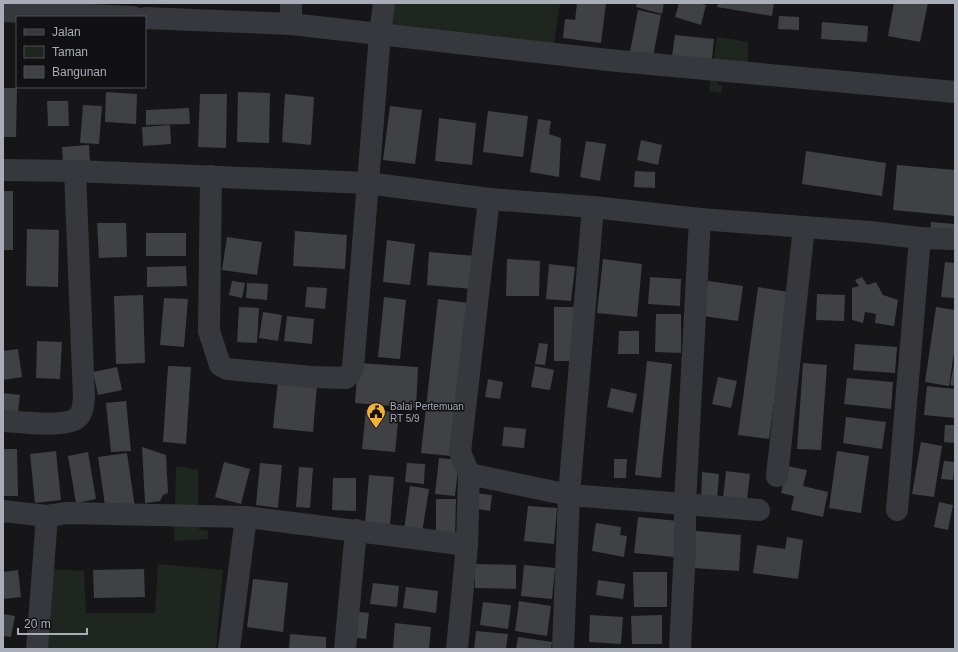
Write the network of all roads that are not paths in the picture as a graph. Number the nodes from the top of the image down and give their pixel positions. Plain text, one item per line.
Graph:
1 (384, 3) edge
2 (3, 11) edge
3 (291, 14) edge
4 (111, 16) edge
5 (146, 18) edge
6 (380, 34) junction
7 (955, 92) edge
8 (3, 170) edge
9 (75, 171) junction
10 (211, 176) junction
11 (367, 183) junction
12 (489, 199) junction
13 (593, 207) junction
14 (700, 219) junction
15 (804, 227) junction
16 (920, 238) junction
17 (955, 239) edge
18 (3, 421) edge
19 (469, 474) junction
20 (777, 476) dead end
21 (569, 495) junction
22 (685, 504) junction
23 (759, 510) dead end
24 (897, 510) dead end
25 (3, 511) edge
26 (47, 516) junction
27 (246, 517) junction
28 (356, 530) junction
29 (467, 545) junction
30 (37, 649) edge
31 (229, 649) edge
32 (345, 649) edge
33 (457, 649) edge
34 (563, 649) edge
35 (680, 649) edge

1 - 6 street
2 - 4 street
3 - 5 street
3 - 6 street
6 - 7 street
6 - 11 street
8 - 9 street
9 - 10 street
9 - 18 street
10 - 11 street
10 - 11 street
11 - 12 street
12 - 13 street
12 - 19 street
13 - 14 street
13 - 21 street
14 - 15 street
14 - 22 street
15 - 16 street
15 - 20 street
16 - 17 street
16 - 24 street
19 - 21 street
19 - 29 street
21 - 22 street
21 - 34 street
22 - 23 street
22 - 35 street
25 - 26 street
26 - 27 street
26 - 30 street
27 - 28 street
27 - 31 street
28 - 29 street
28 - 32 street
29 - 33 street

